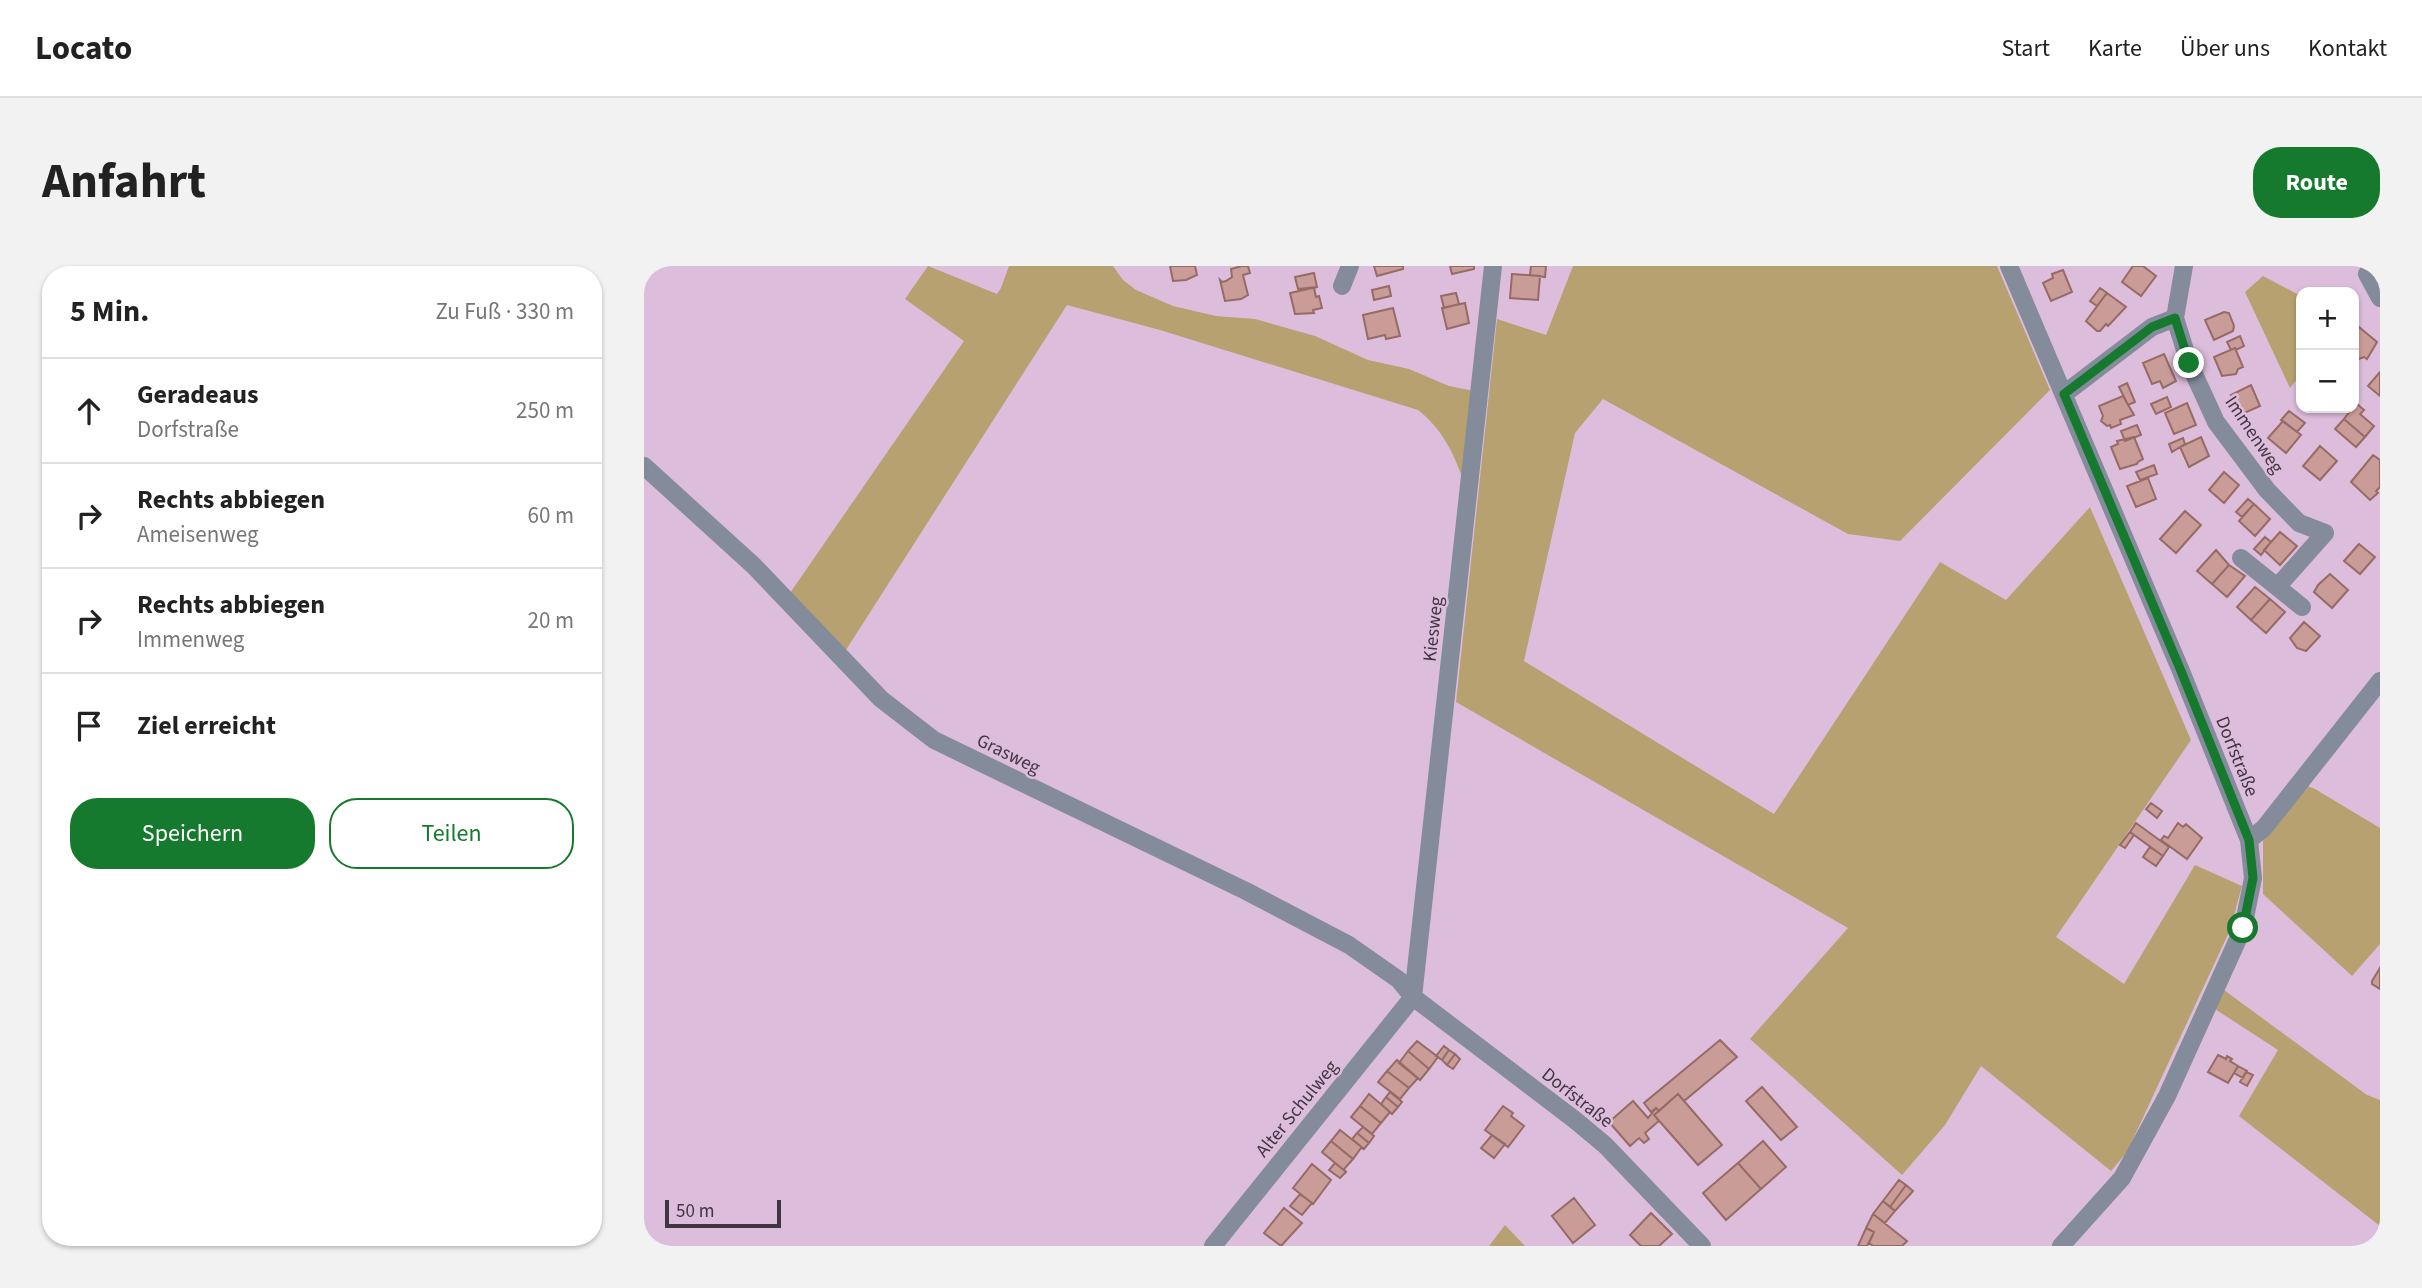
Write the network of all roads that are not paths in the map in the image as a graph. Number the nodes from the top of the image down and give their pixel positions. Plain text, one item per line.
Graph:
1 (1350, 266) edge
2 (1493, 266) edge
3 (2009, 266) edge
4 (2184, 266) edge
5 (2373, 266) edge
6 (1342, 286) dead end
7 (2380, 298) edge
8 (2175, 318) junction
9 (2064, 394) junction
10 (644, 466) edge
11 (2241, 558) dead end
12 (2278, 586) junction
13 (2302, 607) dead end
14 (2380, 681) edge
15 (2249, 840) junction
16 (1413, 997) junction
17 (1213, 1246) edge
18 (1702, 1246) edge
19 (2061, 1246) edge

1 - 6 street
2 - 16 street, Kiesweg
3 - 9 street, Dorfstraße
4 - 8 street, Immenweg
5 - 7 street
8 - 9 street
8 - 12 street, Immenweg
9 - 15 street, Dorfstraße
10 - 16 street, Grasweg
11 - 12 street
12 - 13 street
14 - 15 street
15 - 19 street, Dorfstraße
16 - 17 street, Alter Schulweg
16 - 18 street, Dorfstraße

